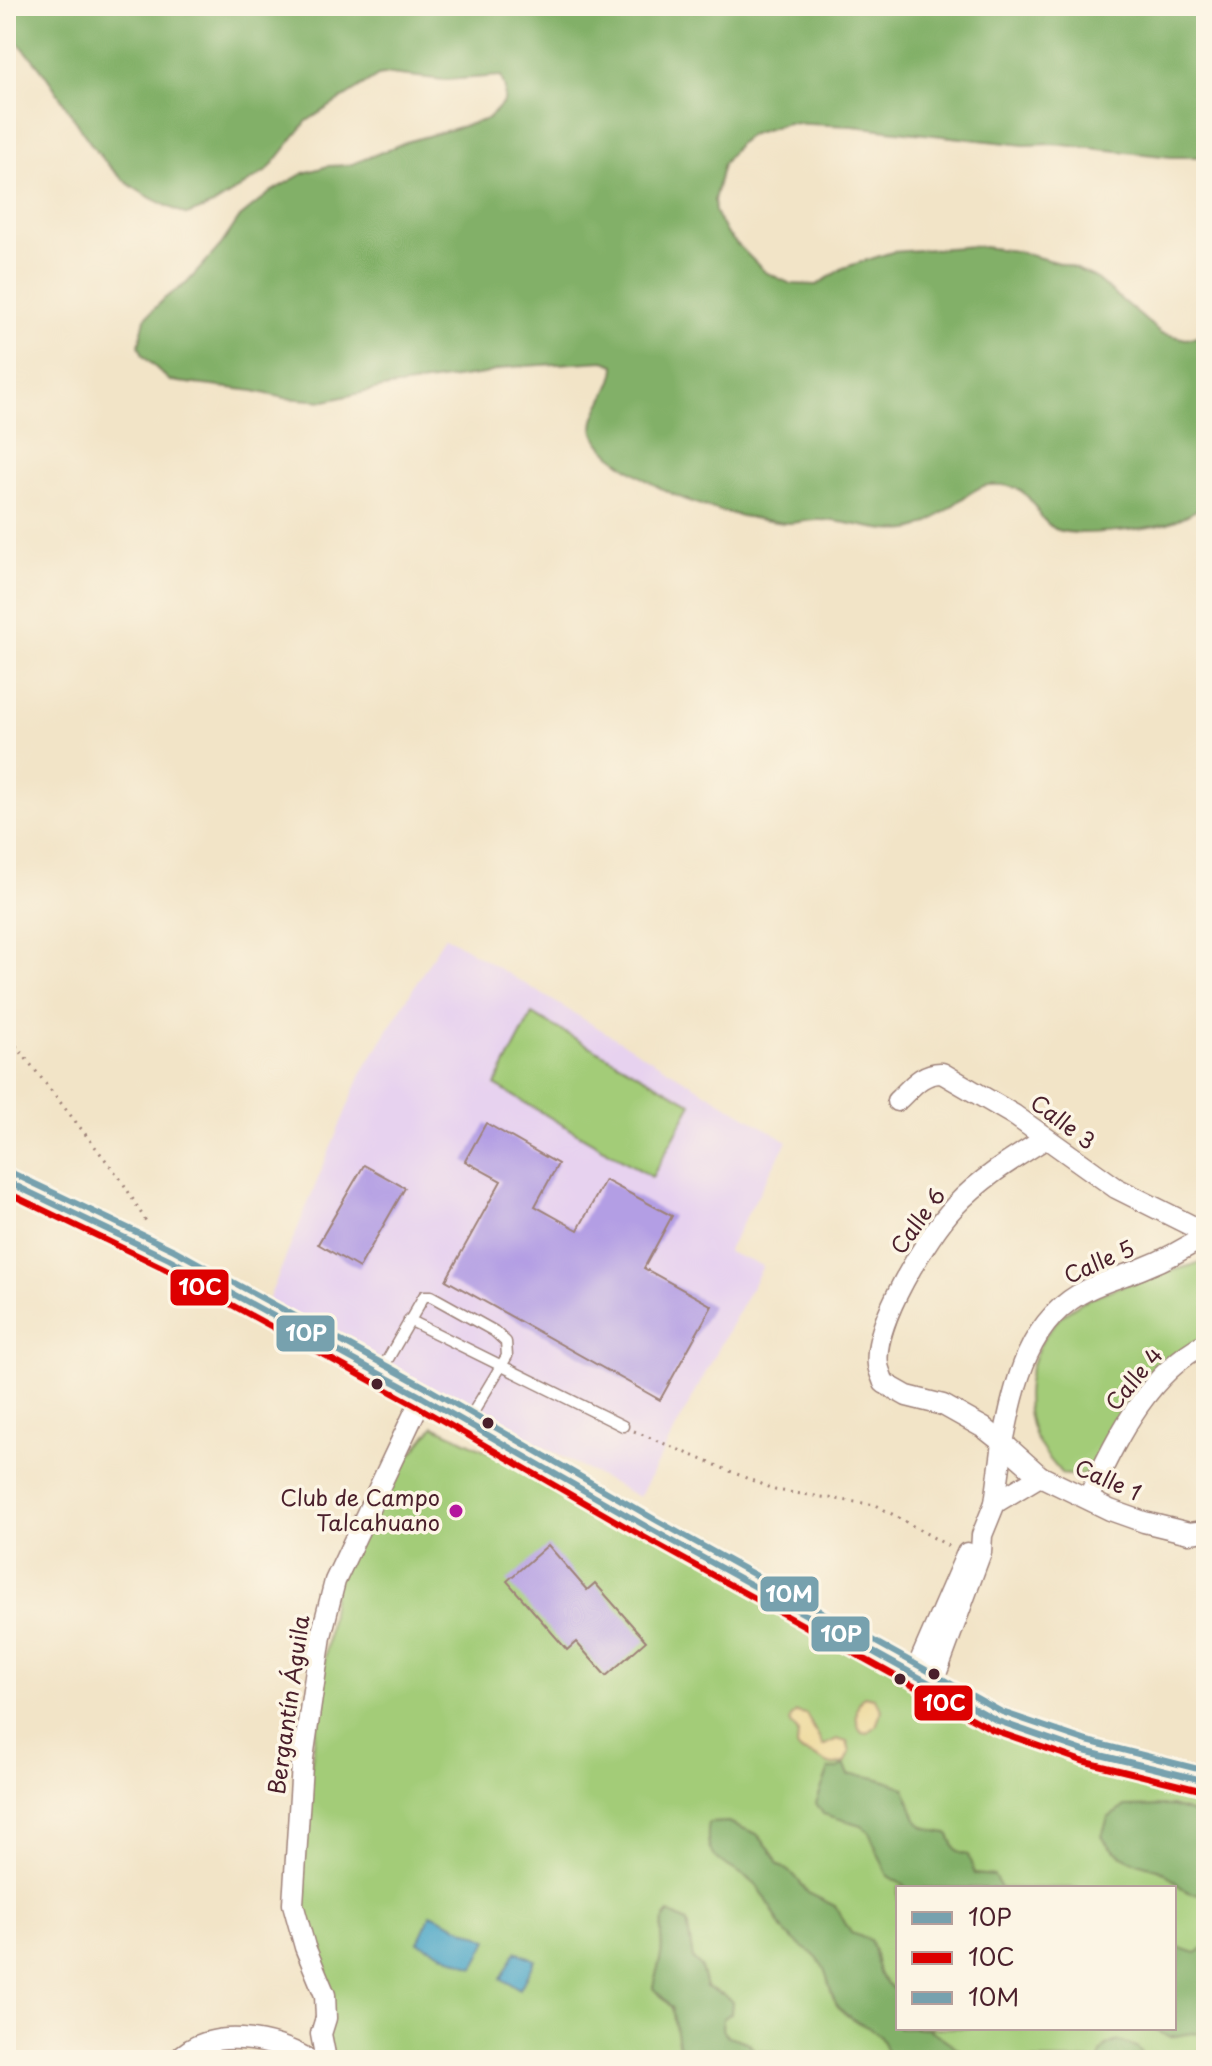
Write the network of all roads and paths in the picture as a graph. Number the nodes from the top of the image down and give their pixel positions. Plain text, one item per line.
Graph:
1 (6, 1033) edge
2 (897, 1101) dead end
3 (1045, 1139) junction
4 (6, 1181) edge
5 (1206, 1234) edge
6 (169, 1259) junction
7 (409, 1320) junction
8 (1206, 1343) edge
9 (500, 1366) junction
10 (878, 1367) joint
11 (379, 1374) junction
12 (422, 1397) junction
13 (467, 1423) junction
14 (623, 1426) joint
15 (1003, 1443) junction
16 (1040, 1476) junction
17 (1088, 1498) junction
18 (995, 1503) junction
19 (1206, 1531) edge
20 (982, 1535) junction
21 (966, 1555) junction
22 (923, 1680) junction
23 (1206, 1781) edge
24 (321, 2034) junction
25 (301, 2055) edge
26 (178, 2060) edge
27 (326, 2060) edge

1 - 6 path
2 - 3 street, Calle 3
3 - 5 street, Calle 3
3 - 10 street, Calle 6
4 - 6 main road
5 - 15 street, Calle 5
6 - 11 main road
7 - 9 lane
7 - 9 lane
7 - 11 lane
8 - 17 street, Calle 4
9 - 13 lane
9 - 14 lane
10 - 15 street, Calle 1
11 - 12 main road
12 - 13 main road
12 - 24 street, Bergantín Águila
13 - 22 main road
14 - 21 path
15 - 16 street, Calle 1
15 - 18 street
16 - 17 street, Calle 1
16 - 18 street
17 - 19 street, Calle 1
18 - 20 street
20 - 21 street
20 - 22 street
21 - 22 street
22 - 23 main road
24 - 25 street
24 - 27 street, Bergantín Águila
25 - 26 street

